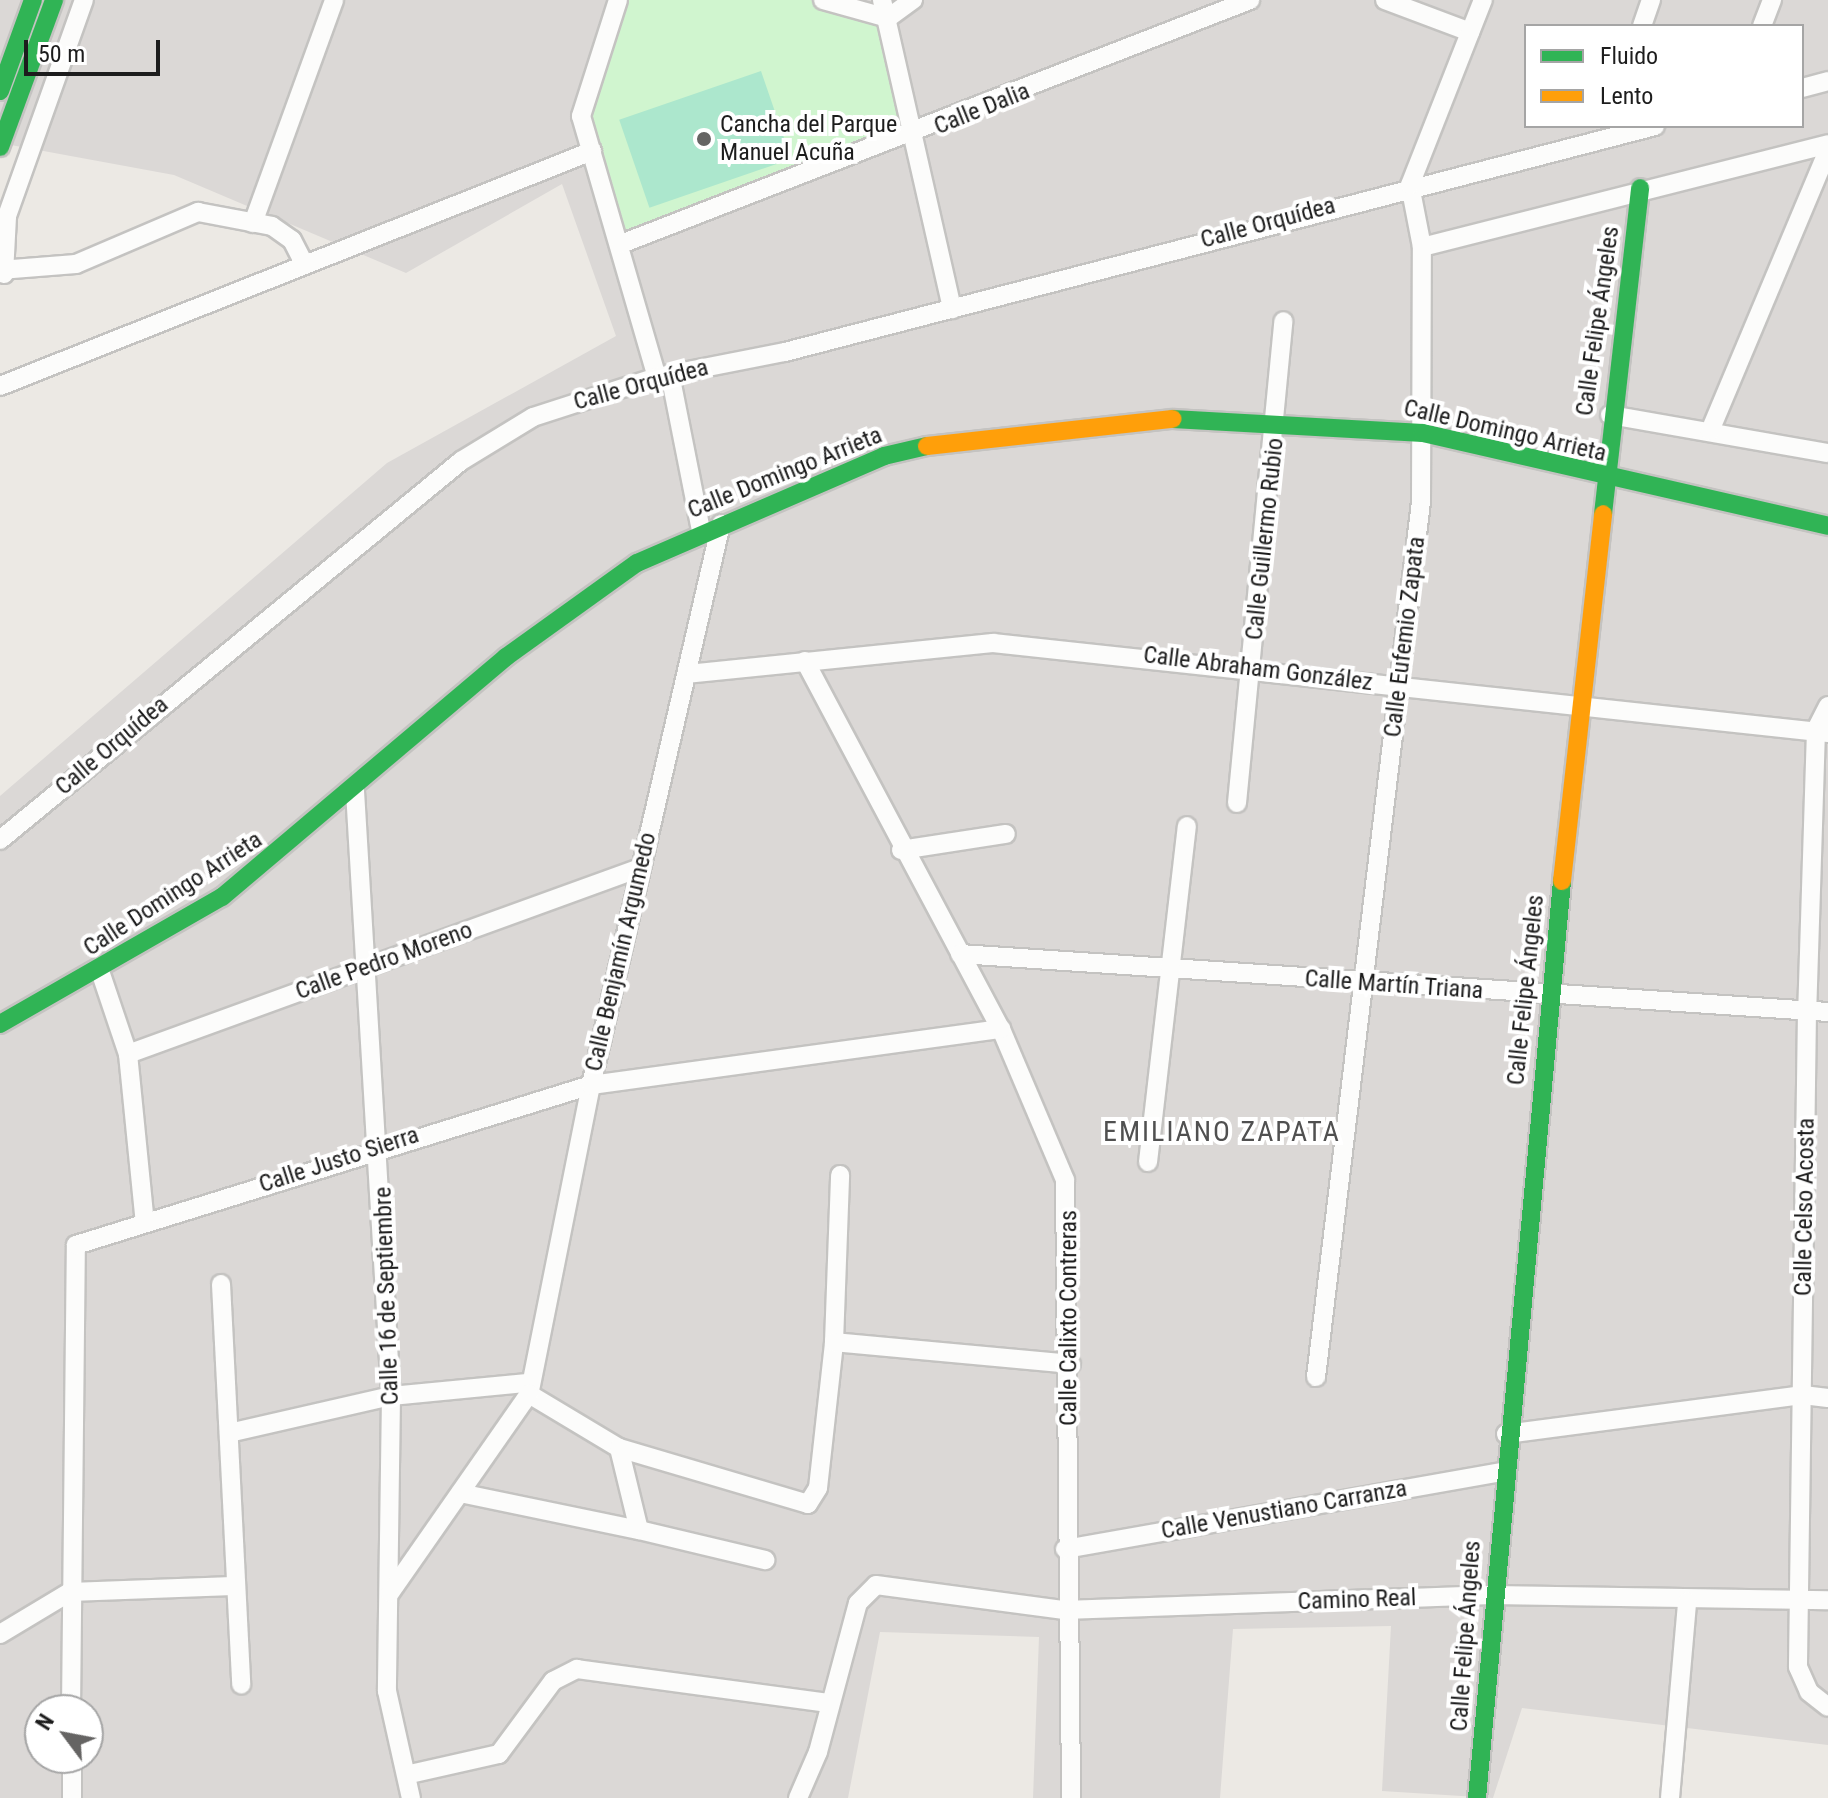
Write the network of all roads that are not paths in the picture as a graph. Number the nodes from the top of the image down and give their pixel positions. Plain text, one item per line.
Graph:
1 (33, 0) edge
2 (54, 0) edge
3 (84, 0) edge
4 (334, 0) edge
5 (618, 0) edge
6 (823, 0) edge
7 (913, 0) edge
8 (1250, 0) edge
9 (1385, 0) edge
10 (1483, 0) edge
11 (1651, 0) edge
12 (1772, 0) edge
13 (885, 9) edge
14 (1643, 24) edge
15 (1763, 24) edge
16 (1470, 32) junction
17 (1828, 81) edge
18 (1804, 87) edge
19 (0, 91) edge
20 (1640, 128) edge
21 (1603, 133) edge
22 (914, 136) junction
23 (1828, 144) edge
24 (0, 147) edge
25 (1828, 150) edge
26 (592, 151) junction
27 (1640, 188) junction
28 (1410, 189) junction
29 (253, 223) junction
30 (1420, 239) junction
31 (621, 244) junction
32 (305, 265) junction
33 (2, 272) edge
34 (952, 309) junction
35 (1283, 321) dead end
36 (666, 378) junction
37 (0, 386) edge
38 (1610, 415) junction
39 (1278, 420) junction
40 (1710, 431) junction
41 (1423, 433) junction
42 (1828, 452) edge
43 (1603, 479) junction
44 (721, 524) junction
45 (1828, 526) edge
46 (701, 530) junction
47 (805, 661) junction
48 (1251, 667) junction
49 (687, 674) junction
50 (1399, 687) junction
51 (1828, 706) edge
52 (1582, 707) junction
53 (1822, 732) edge
54 (355, 791) junction
55 (1237, 803) dead end
56 (1187, 826) dead end
57 (1006, 834) dead end
58 (0, 840) edge
59 (901, 850) junction
60 (640, 868) junction
61 (960, 954) junction
62 (365, 968) junction
63 (1173, 969) junction
64 (100, 971) junction
65 (1363, 983) junction
66 (1549, 997) junction
67 (1807, 1011) junction
68 (1828, 1012) edge
69 (0, 1024) edge
70 (1001, 1029) junction
71 (128, 1054) junction
72 (591, 1085) junction
73 (381, 1145) junction
74 (1148, 1162) dead end
75 (840, 1175) dead end
76 (145, 1223) junction
77 (221, 1284) dead end
78 (834, 1342) junction
79 (1071, 1364) junction
80 (1316, 1377) dead end
81 (528, 1388) junction
82 (1803, 1395) junction
83 (391, 1396) junction
84 (1828, 1398) edge
85 (229, 1433) junction
86 (1506, 1434) junction
87 (619, 1448) junction
88 (1503, 1472) junction
89 (460, 1493) junction
90 (639, 1530) junction
91 (1065, 1549) junction
92 (765, 1560) dead end
93 (233, 1586) junction
94 (70, 1592) junction
95 (390, 1593) junction
96 (1492, 1595) junction
97 (1801, 1600) junction
98 (1828, 1600) edge
99 (1687, 1602) junction
100 (1064, 1610) junction
101 (0, 1634) edge
102 (241, 1685) dead end
103 (71, 1694) edge
104 (829, 1703) junction
105 (1825, 1705) edge
106 (72, 1774) edge
107 (410, 1774) junction
108 (72, 1798) edge
109 (411, 1798) edge
110 (798, 1798) edge
111 (1071, 1798) edge
112 (1477, 1798) edge
113 (1670, 1798) edge

1 - 19 street
2 - 24 street
3 - 33 street
4 - 29 street
5 - 26 street
6 - 13 street
7 - 13 street
8 - 22 street, Calle Dalia
9 - 16 street
10 - 16 street
11 - 14 street
12 - 15 street
13 - 22 street
16 - 28 street
17 - 18 street
20 - 21 street, Calle Orquídea
21 - 28 street, Calle Orquídea
22 - 31 street, Calle Dalia
22 - 34 street
23 - 27 street
25 - 40 street
26 - 31 street
26 - 32 street
27 - 30 street
27 - 38 street, Calle Felipe Ángeles
28 - 30 street, Calle Eufemio Zapata
28 - 34 street, Calle Orquídea
29 - 32 street
29 - 33 street
30 - 41 street, Calle Eufemio Zapata
31 - 36 street
32 - 37 street
34 - 36 street, Calle Orquídea
35 - 39 street, Calle Guillermo Rubio
36 - 46 street
36 - 58 street, Calle Orquídea
38 - 40 street
38 - 43 street, Calle Felipe Ángeles
39 - 41 street, Calle Domingo Arrieta
39 - 44 street, Calle Domingo Arrieta
39 - 48 street, Calle Guillermo Rubio
40 - 42 street
41 - 43 street, Calle Domingo Arrieta
41 - 50 street, Calle Eufemio Zapata
43 - 45 street, Calle Domingo Arrieta
43 - 52 street, Calle Felipe Ángeles
44 - 46 street, Calle Domingo Arrieta
44 - 49 street, Calle Benjamín Argumedo
46 - 54 street, Calle Domingo Arrieta
47 - 48 street, Calle Abraham González
47 - 49 street, Calle Abraham González
47 - 59 street, Calle Calixto Contreras
48 - 50 street, Calle Abraham González
48 - 55 street, Calle Guillermo Rubio
49 - 60 street, Calle Benjamín Argumedo
50 - 52 street, Calle Abraham González
50 - 65 street, Calle Eufemio Zapata
51 - 53 street, Calle Celso Acosta
52 - 53 street, Calle Abraham González
52 - 66 street, Calle Felipe Ángeles
53 - 67 street, Calle Celso Acosta
54 - 62 street, Calle 16 de Septiembre
54 - 64 street, Calle Domingo Arrieta
56 - 63 street
57 - 59 street
59 - 61 street, Calle Calixto Contreras
60 - 62 street, Calle Pedro Moreno
60 - 72 street, Calle Benjamín Argumedo
61 - 63 street, Calle Martín Triana
61 - 70 street, Calle Calixto Contreras
62 - 71 street, Calle Pedro Moreno
62 - 73 street, Calle 16 de Septiembre
63 - 65 street, Calle Martín Triana
63 - 74 street
64 - 69 street, Calle Domingo Arrieta
64 - 71 street
65 - 66 street, Calle Martín Triana
65 - 80 street, Calle Eufemio Zapata
66 - 67 street, Calle Martín Triana
66 - 86 street, Calle Felipe Ángeles
67 - 68 street, Calle Martín Triana
67 - 82 street, Calle Celso Acosta
70 - 72 street, Calle Justo Sierra
70 - 79 street, Calle Calixto Contreras
71 - 76 street
72 - 73 street, Calle Justo Sierra
72 - 81 street, Calle Benjamín Argumedo
73 - 76 street, Calle Justo Sierra
73 - 83 street, Calle 16 de Septiembre
75 - 78 street
76 - 94 street, Calle Justo Sierra
77 - 85 street
78 - 79 street
78 - 87 street
79 - 91 street, Calle Calixto Contreras
81 - 83 street
81 - 87 street
81 - 89 street
82 - 84 street
82 - 86 street
82 - 97 street, Calle Celso Acosta
83 - 85 street
83 - 95 street, Calle 16 de Septiembre
85 - 93 street
86 - 88 street, Calle Felipe Ángeles
87 - 90 street
88 - 91 street, Calle Venustiano Carranza
88 - 96 street, Calle Felipe Ángeles
89 - 90 street
89 - 95 street
90 - 92 street
91 - 100 street, Calle Calixto Contreras
93 - 94 street
93 - 102 street
94 - 101 street
94 - 103 street
95 - 107 street, Calle 16 de Septiembre
96 - 99 street, Camino Real
96 - 100 street, Camino Real
96 - 112 street, Calle Felipe Ángeles
97 - 98 street, Camino Real
97 - 99 street, Camino Real
97 - 105 street, Calle Celso Acosta
99 - 113 street
100 - 104 street, Camino Real
100 - 111 street, Calle Calixto Contreras
104 - 107 street
104 - 110 street
106 - 108 street
107 - 109 street, Calle 16 de Septiembre

